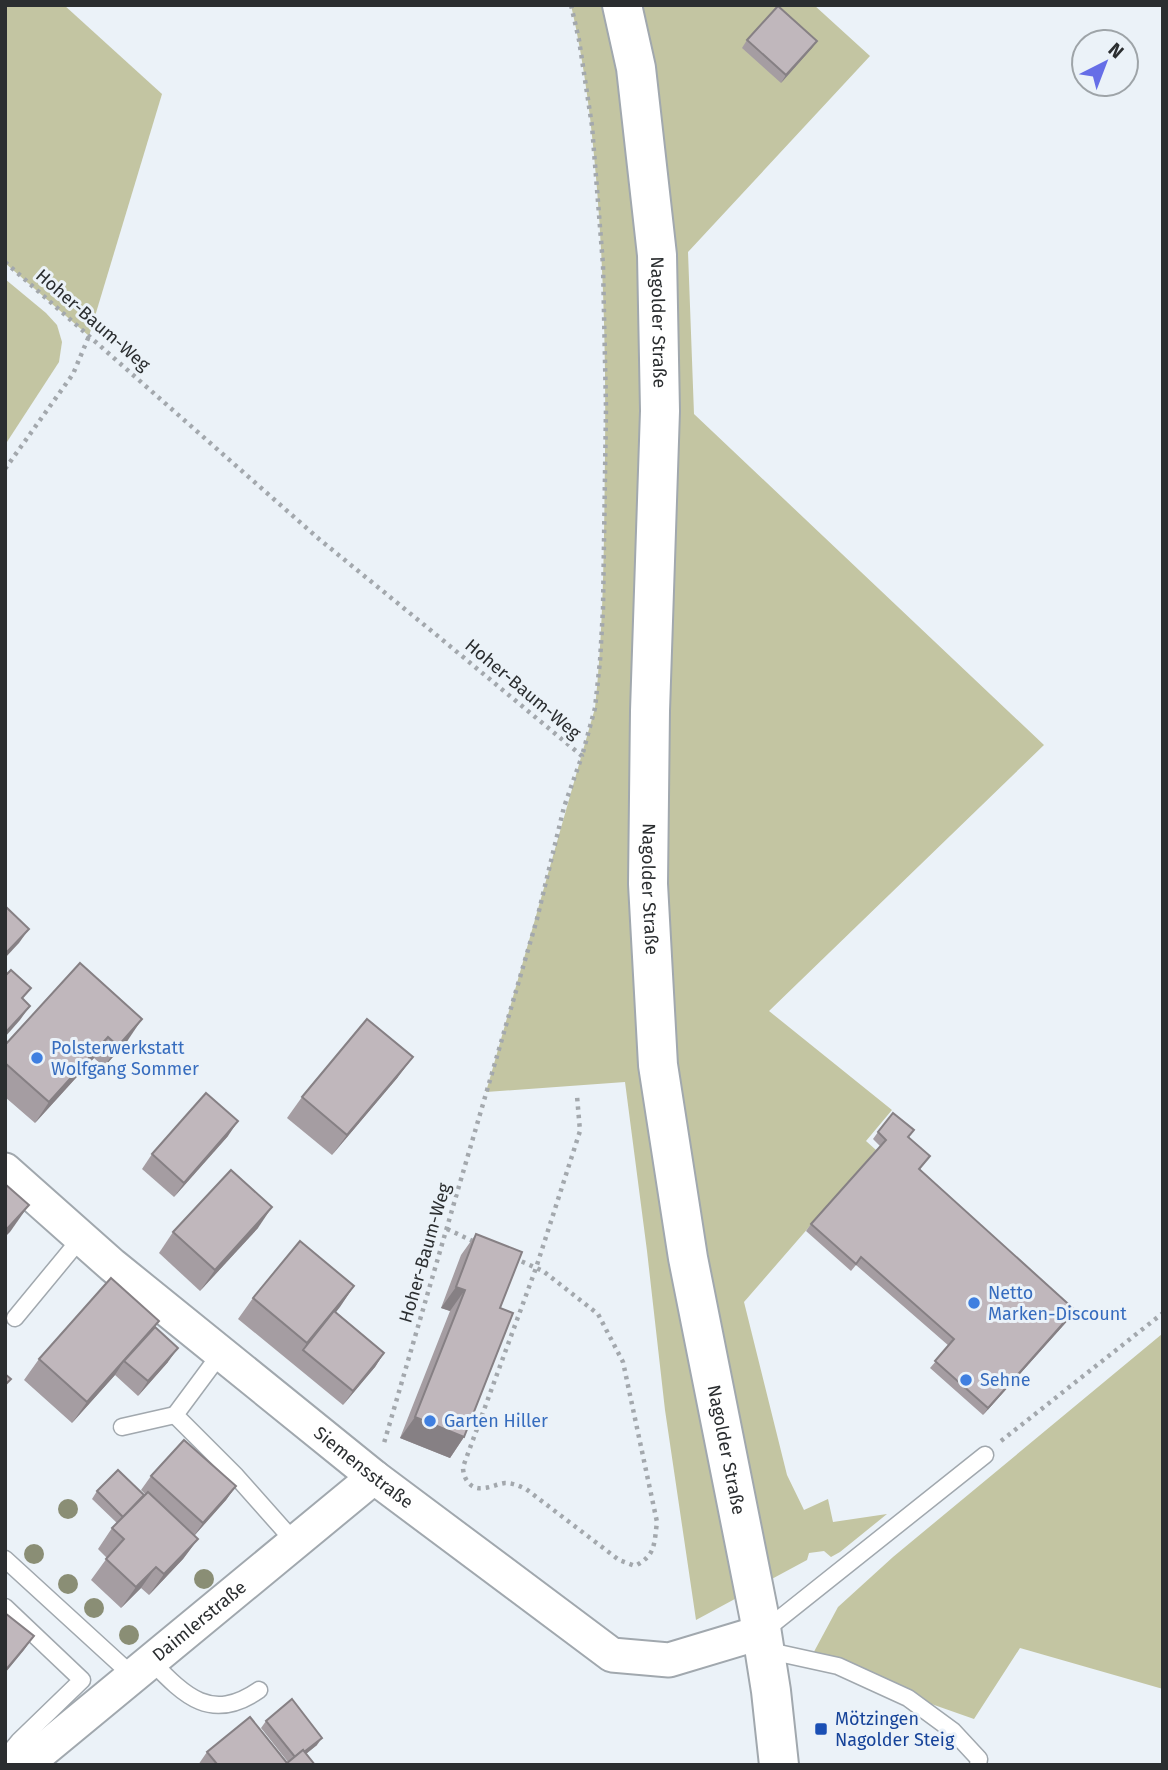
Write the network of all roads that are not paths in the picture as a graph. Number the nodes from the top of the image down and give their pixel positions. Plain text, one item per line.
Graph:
1 (622, 5) edge
2 (5, 1170) edge
3 (81, 1238) junction
4 (15, 1318) dead end
5 (221, 1353) junction
6 (175, 1415) junction
7 (122, 1427) dead end
8 (985, 1455) road end
9 (374, 1478) junction
10 (297, 1541) junction
11 (5, 1559) edge
12 (5, 1606) edge
13 (764, 1641) junction
14 (142, 1669) junction
15 (258, 1690) dead end
16 (5, 1758) edge
17 (25, 1765) edge
18 (779, 1765) edge
19 (978, 1765) edge

1 - 13 street, Nagolder Straße
2 - 3 street, Siemensstraße
3 - 4 lane
3 - 5 street, Siemensstraße
5 - 6 lane
5 - 9 street, Siemensstraße
6 - 7 lane
6 - 10 lane
8 - 13 lane
9 - 10 street, Daimlerstraße
9 - 13 street, Siemensstraße
10 - 14 street, Daimlerstraße
11 - 14 lane
12 - 16 lane
13 - 18 street, Nagolder Straße
13 - 19 lane
14 - 15 lane
14 - 17 street, Daimlerstraße

